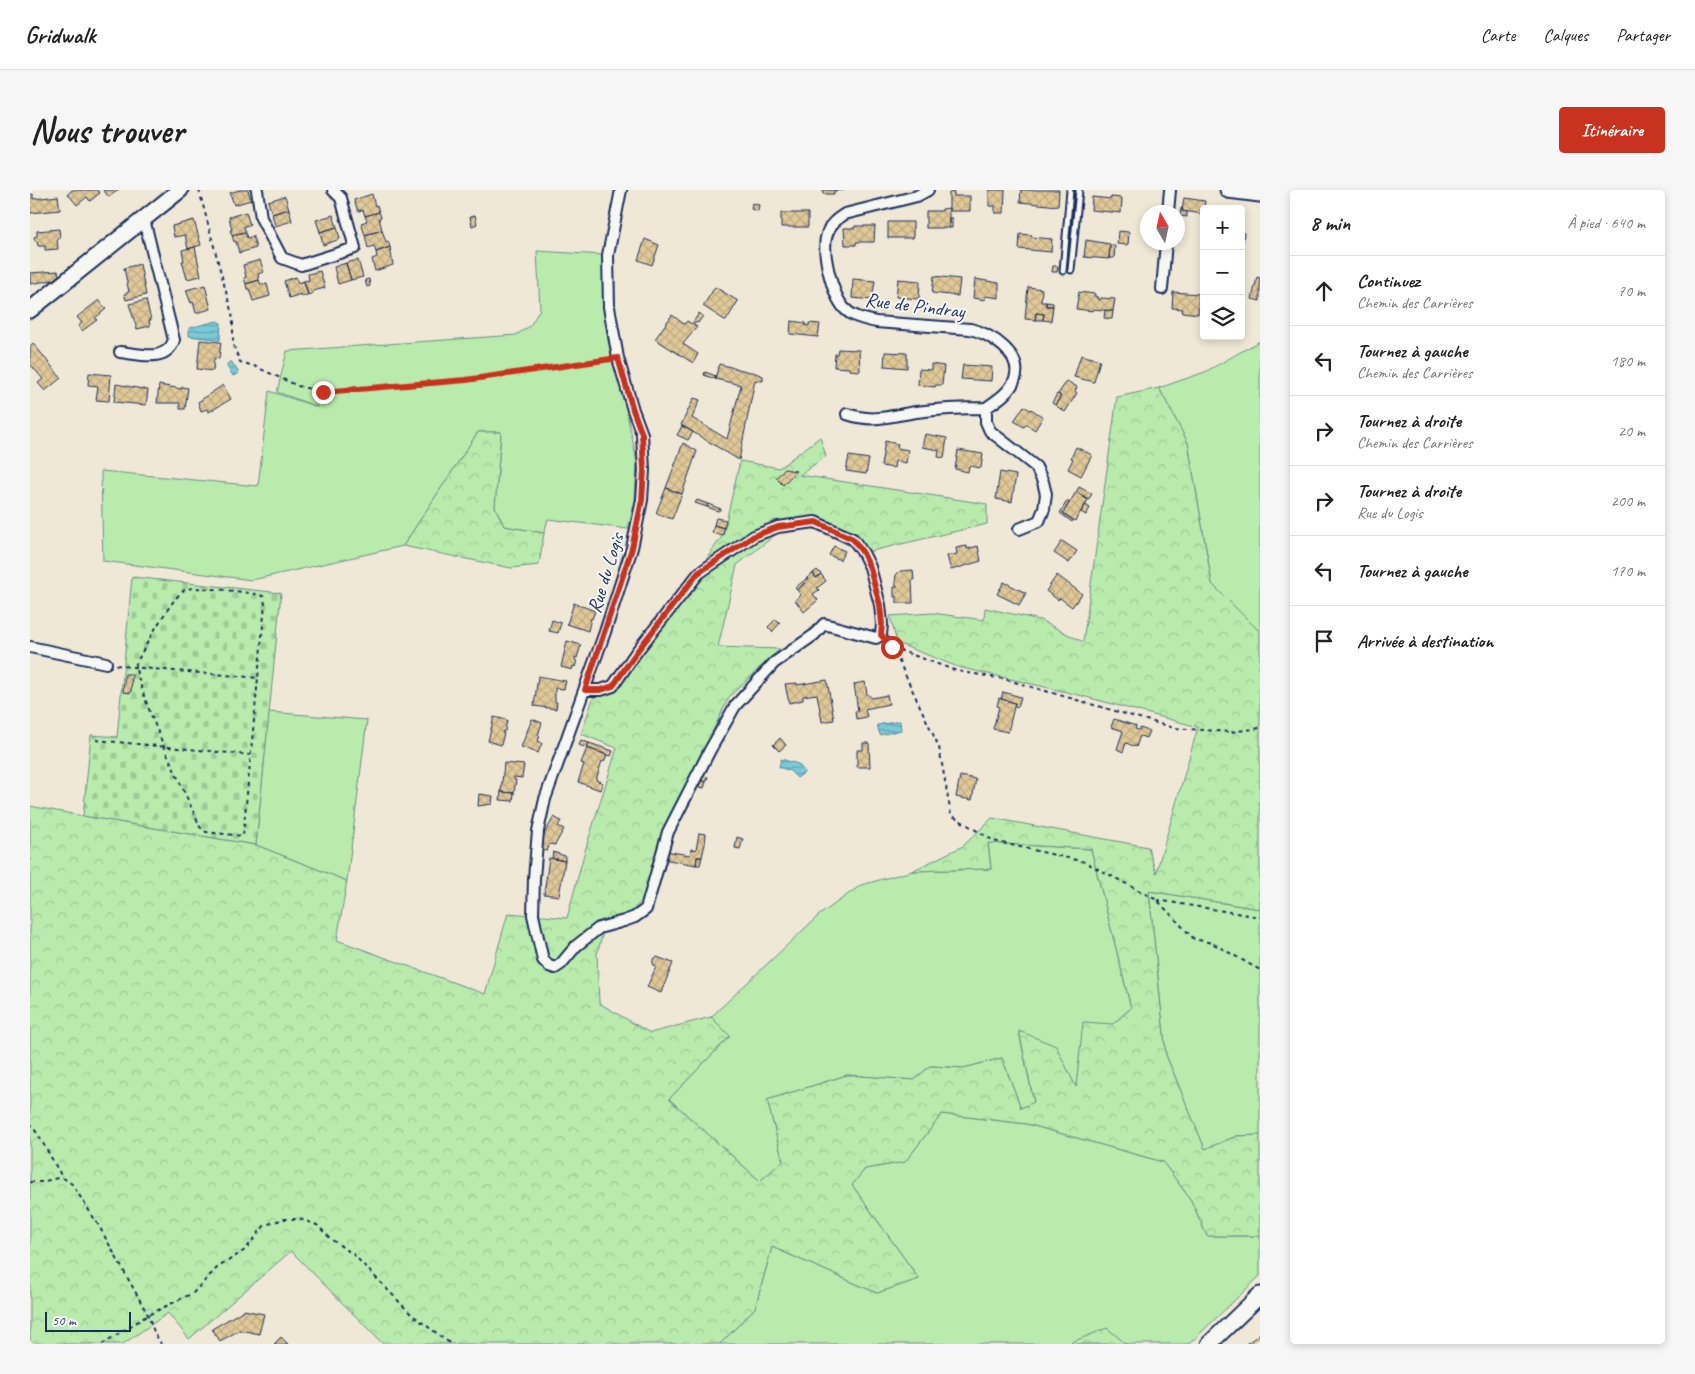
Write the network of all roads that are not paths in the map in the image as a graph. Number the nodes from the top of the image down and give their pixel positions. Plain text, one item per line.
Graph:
1 (180, 190) edge
2 (257, 190) edge
3 (333, 190) edge
4 (621, 190) edge
5 (928, 190) edge
6 (1070, 190) edge
7 (1079, 190) edge
8 (1170, 190) edge
9 (1228, 190) edge
10 (1260, 194) edge
11 (1169, 205) edge
12 (144, 219) junction
13 (1165, 250) edge
14 (1071, 270) dead end
15 (1063, 271) dead end
16 (1162, 289) dead end
17 (30, 310) edge
18 (120, 352) dead end
19 (986, 408) junction
20 (847, 414) dead end
21 (1019, 530) dead end
22 (881, 635) junction
23 (30, 647) edge
24 (892, 647) road end
25 (106, 663) road end
26 (585, 690) junction
27 (1260, 1296) edge
28 (1209, 1344) edge

1 - 12 main road
2 - 3 street
4 - 26 street, Rue du Logis
5 - 19 street, Rue de Pindray
6 - 15 lane
7 - 14 lane
8 - 11 street
9 - 10 main road
12 - 17 main road
12 - 18 street
13 - 16 street
19 - 20 street
19 - 21 street
22 - 24 lane
22 - 26 street
22 - 26 street, Rue du Logis
23 - 25 street
27 - 28 main road

